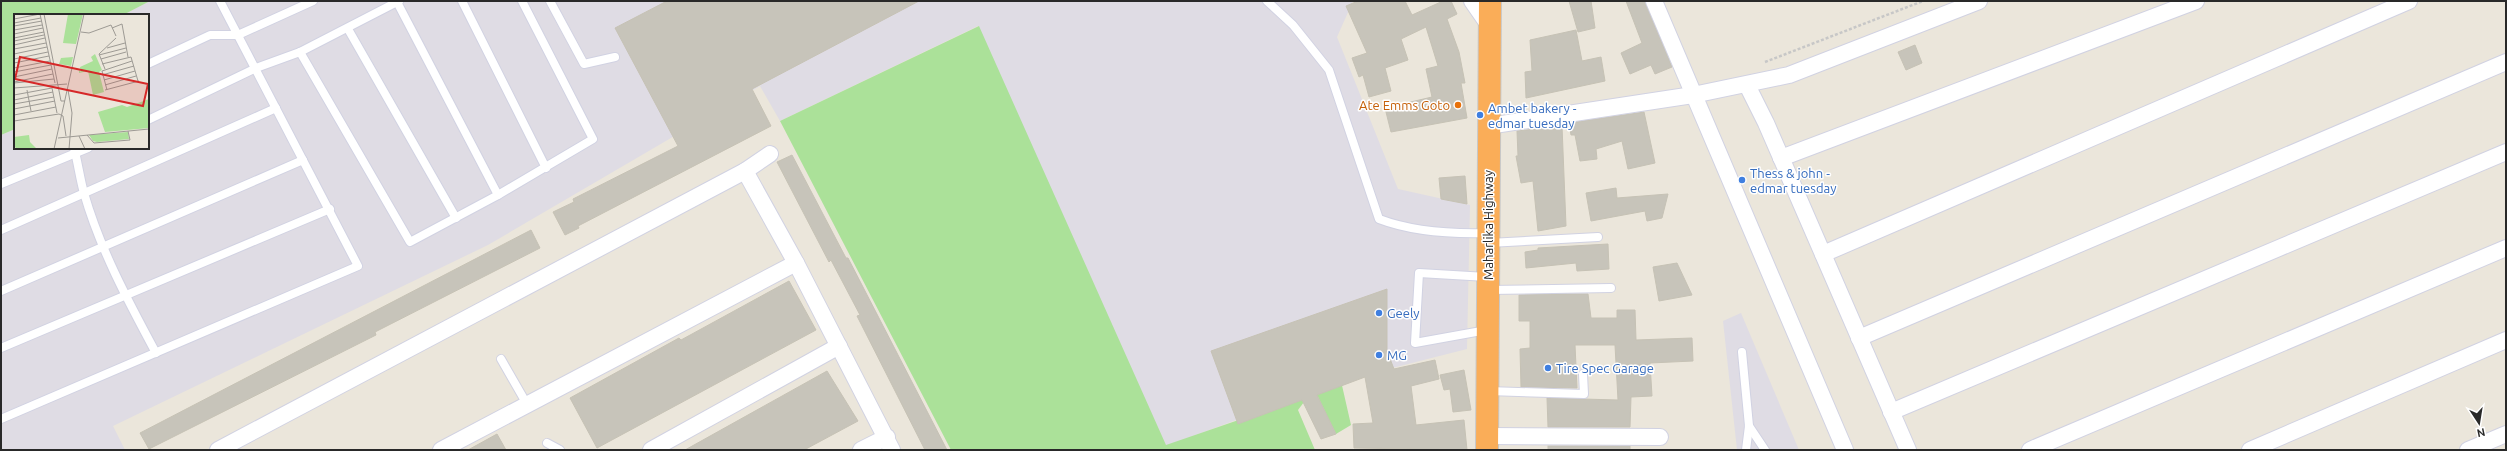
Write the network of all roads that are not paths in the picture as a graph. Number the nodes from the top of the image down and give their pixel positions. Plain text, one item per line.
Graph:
1 (220, 1) edge
2 (313, 1) edge
3 (398, 1) edge
4 (462, 1) edge
5 (522, 1) edge
6 (550, 1) edge
7 (1267, 1) edge
8 (1472, 1) edge
9 (1490, 1) edge
10 (1654, 1) edge
11 (1979, 1) edge
12 (2196, 1) edge
13 (2409, 1) edge
14 (1490, 27) junction
15 (348, 29) junction
16 (238, 35) junction
17 (300, 52) junction
18 (615, 56) dead end
19 (2506, 62) edge
20 (149, 64) edge
21 (256, 68) junction
22 (1747, 86) junction
23 (1693, 95) junction
24 (276, 108) junction
25 (149, 120) edge
26 (1488, 126) junction
27 (75, 151) edge
28 (2506, 152) edge
29 (770, 154) dead end
30 (1781, 158) junction
31 (303, 160) junction
32 (546, 168) junction
33 (744, 171) junction
34 (1, 184) edge
35 (84, 193) junction
36 (498, 195) junction
37 (330, 209) junction
38 (456, 218) junction
39 (1, 230) edge
40 (1598, 237) dead end
41 (1488, 238) junction
42 (103, 246) junction
43 (2506, 248) edge
44 (1823, 254) junction
45 (796, 263) junction
46 (1488, 284) junction
47 (1612, 288) dead end
48 (1, 290) edge
49 (125, 296) junction
50 (1488, 330) junction
51 (1860, 338) junction
52 (2506, 340) edge
53 (839, 346) junction
54 (1, 348) edge
55 (1742, 352) dead end
56 (156, 353) junction
57 (501, 360) dead end
58 (1583, 374) dead end
59 (1487, 391) junction
60 (528, 406) junction
61 (1891, 412) junction
62 (1, 419) edge
63 (1749, 426) junction
64 (2506, 434) edge
65 (1660, 437) dead end
66 (547, 443) dead end
67 (889, 443) edge
68 (1487, 443) edge
69 (218, 450) edge
70 (440, 450) edge
71 (560, 450) edge
72 (651, 450) edge
73 (861, 450) edge
74 (1746, 450) edge
75 (1765, 450) edge
76 (1845, 450) edge
77 (1908, 450) edge
78 (2030, 450) edge
79 (2250, 450) edge
80 (2468, 450) edge

1 - 16 lane
2 - 16 lane
3 - 15 lane
3 - 36 lane
4 - 32 lane
5 - 32 lane
6 - 18 lane
7 - 41 lane
8 - 14 street
9 - 14 highway, Maharlika Highway
10 - 23 street
11 - 22 street
12 - 30 street
13 - 44 street
14 - 26 highway, Maharlika Highway
15 - 17 lane
15 - 38 lane
16 - 20 lane
16 - 21 lane
17 - 21 lane
17 - 38 lane
19 - 51 street
21 - 24 lane
21 - 25 lane
22 - 23 street
22 - 30 street
23 - 26 street
23 - 76 street
24 - 31 lane
24 - 35 lane
26 - 41 highway, Maharlika Highway
27 - 34 lane
27 - 35 lane
28 - 61 street
29 - 33 street
30 - 44 street
31 - 37 lane
31 - 42 lane
32 - 36 lane
33 - 45 street
33 - 69 street
35 - 39 lane
35 - 42 lane
36 - 38 lane
37 - 49 lane
37 - 56 lane
40 - 41 lane
41 - 46 highway, Maharlika Highway
42 - 48 lane
42 - 49 lane
43 - 78 street
44 - 51 street
45 - 53 street
45 - 60 street
46 - 47 lane
46 - 50 highway, Maharlika Highway
46 - 50 lane
49 - 54 lane
49 - 56 lane
50 - 59 highway, Maharlika Highway
51 - 61 street
52 - 79 street
53 - 67 street
53 - 72 street
55 - 63 lane
56 - 62 lane
57 - 60 lane
58 - 59 lane
59 - 68 highway, Maharlika Highway
60 - 70 street
61 - 77 street
63 - 74 lane
63 - 75 lane
64 - 80 street
65 - 68 street
66 - 71 lane
67 - 73 street

